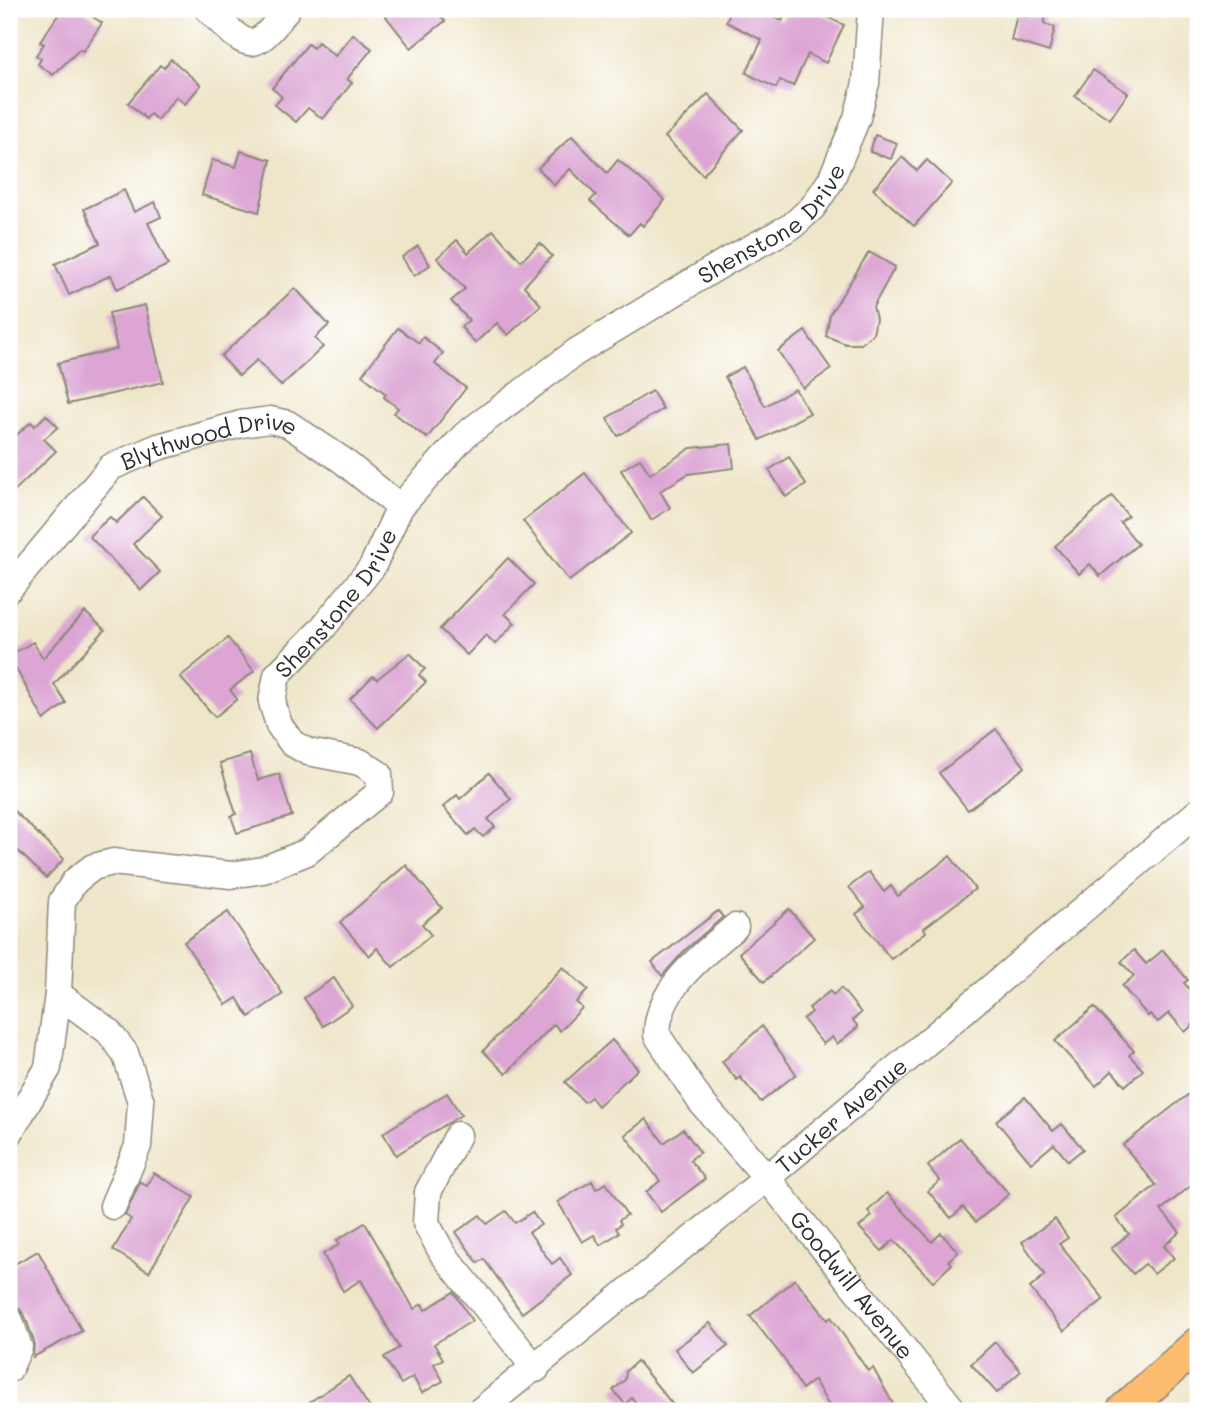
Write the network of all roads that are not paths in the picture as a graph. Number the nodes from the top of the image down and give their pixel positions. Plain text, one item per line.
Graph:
1 (208, 9) edge
2 (287, 9) edge
3 (871, 9) edge
4 (400, 507) junction
5 (9, 589) edge
6 (1198, 812) edge
7 (735, 927) dead end
8 (58, 994) junction
9 (9, 1134) edge
10 (458, 1135) dead end
11 (767, 1178) junction
12 (113, 1206) dead end
13 (10, 1321) edge
14 (1198, 1344) edge
15 (9, 1369) edge
16 (536, 1369) junction
17 (480, 1411) edge
18 (954, 1411) edge
19 (1123, 1411) edge

1 - 2 street
3 - 4 street, Shenstone Drive
4 - 5 street, Blythwood Drive
4 - 8 street, Shenstone Drive
6 - 11 street, Tucker Avenue
7 - 11 street, Goodwill Avenue
8 - 9 street, Shenstone Drive
8 - 12 street
10 - 16 street
11 - 16 street, Tucker Avenue
11 - 18 street, Goodwill Avenue
13 - 15 street
14 - 19 main road
16 - 17 street, Tucker Avenue

